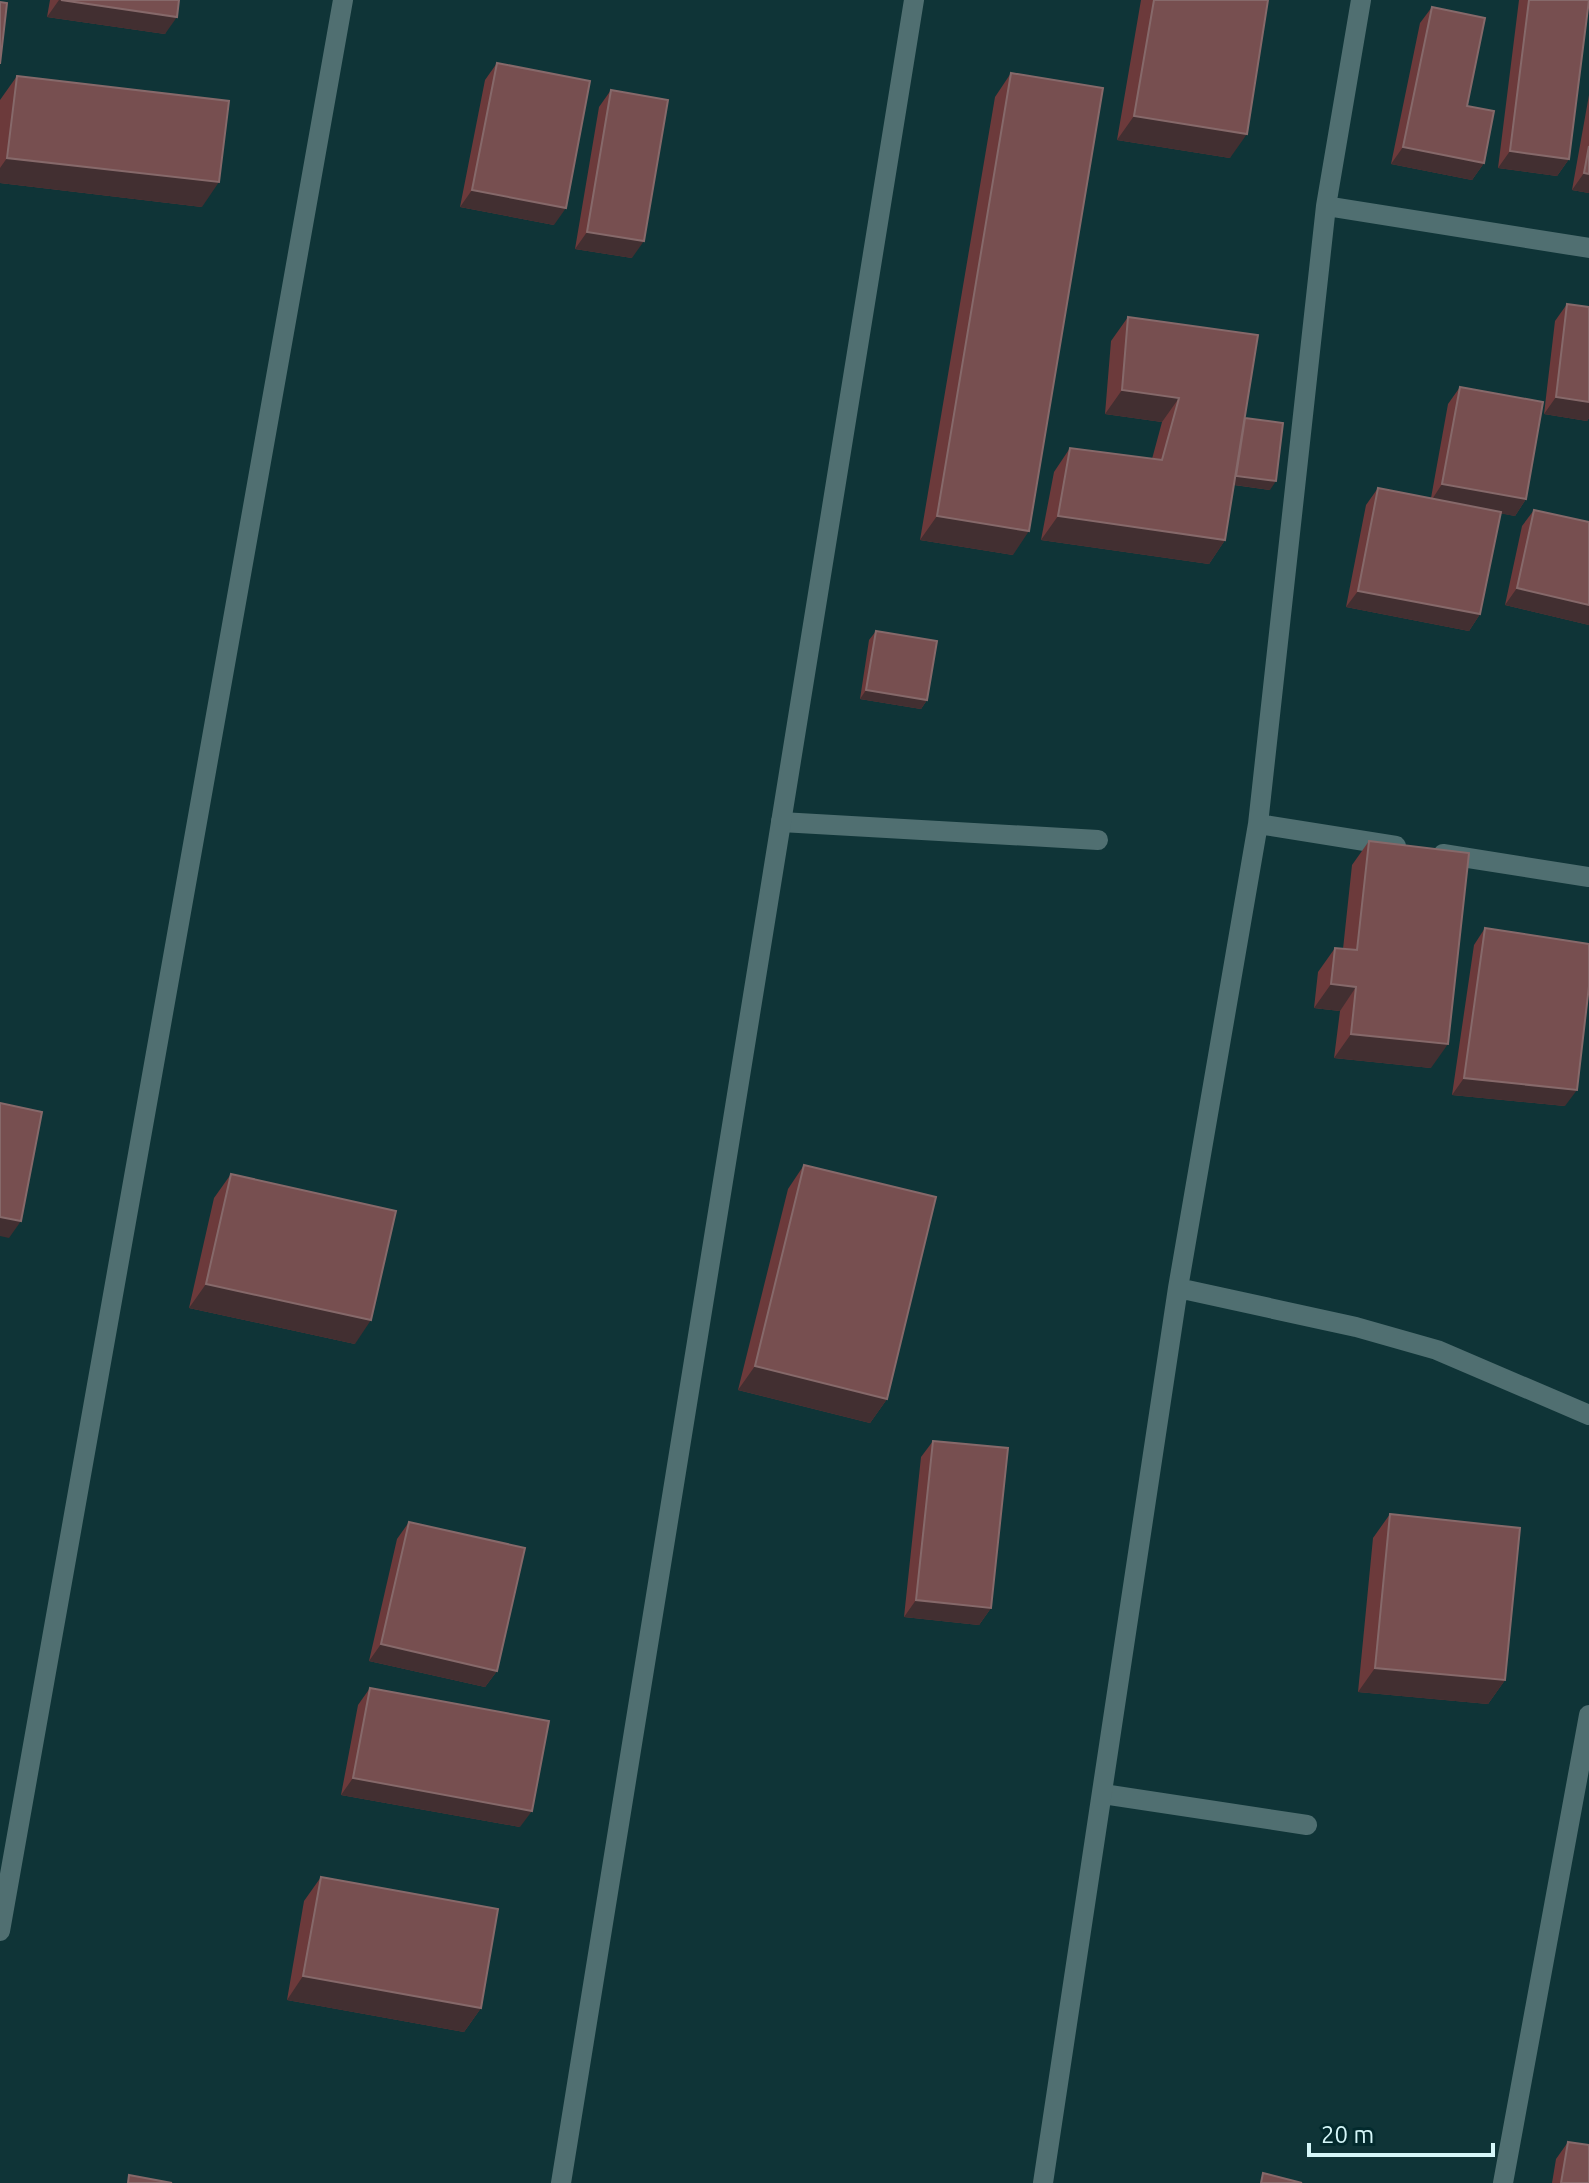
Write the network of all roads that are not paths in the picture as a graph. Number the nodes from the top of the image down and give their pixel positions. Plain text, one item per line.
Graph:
1 (343, 0) edge
2 (914, 0) edge
3 (1361, 0) edge
4 (1326, 206) junction
5 (1589, 248) edge
6 (781, 822) junction
7 (1258, 824) junction
8 (1098, 840) dead end
9 (1589, 877) edge
10 (1178, 1288) junction
11 (1589, 1415) edge
12 (1589, 1715) edge
13 (1103, 1794) junction
14 (1582, 1794) edge
15 (1307, 1825) dead end
16 (0, 1931) edge
17 (561, 2183) edge
18 (1043, 2183) edge
19 (1503, 2183) edge

1 - 16 street
2 - 6 street
3 - 4 street
4 - 5 street
4 - 7 street
6 - 8 street
6 - 17 street
7 - 9 street
7 - 10 street
10 - 11 street
10 - 13 street
12 - 14 street
13 - 15 street
13 - 18 street
14 - 19 street

